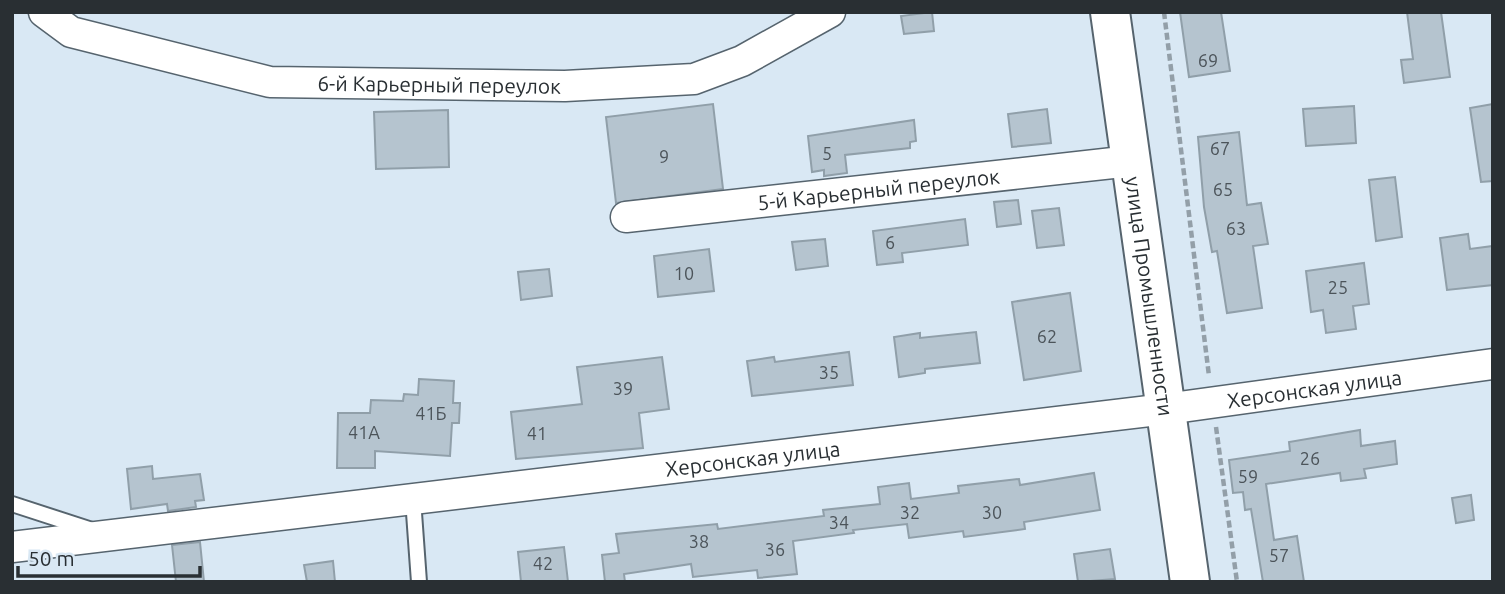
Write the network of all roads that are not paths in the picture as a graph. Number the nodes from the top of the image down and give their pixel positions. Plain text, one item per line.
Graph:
1 (44, 12) edge
2 (830, 12) edge
3 (1110, 12) edge
4 (1131, 161) junction
5 (626, 217) dead end
6 (1493, 364) edge
7 (1166, 409) junction
8 (413, 499) junction
9 (12, 504) edge
10 (106, 535) junction
11 (12, 547) edge
12 (419, 582) edge
13 (1190, 582) edge

1 - 2 street, 6-й Карьерный переулок
3 - 4 main road, улица Промышленности
4 - 5 street, 5-й Карьерный переулок
4 - 7 main road, улица Промышленности
6 - 7 street, Херсонская улица
7 - 8 street, Херсонская улица
7 - 13 main road, улица Промышленности
8 - 10 street, Херсонская улица
8 - 12 lane
9 - 10 lane
10 - 11 street, Херсонская улица

